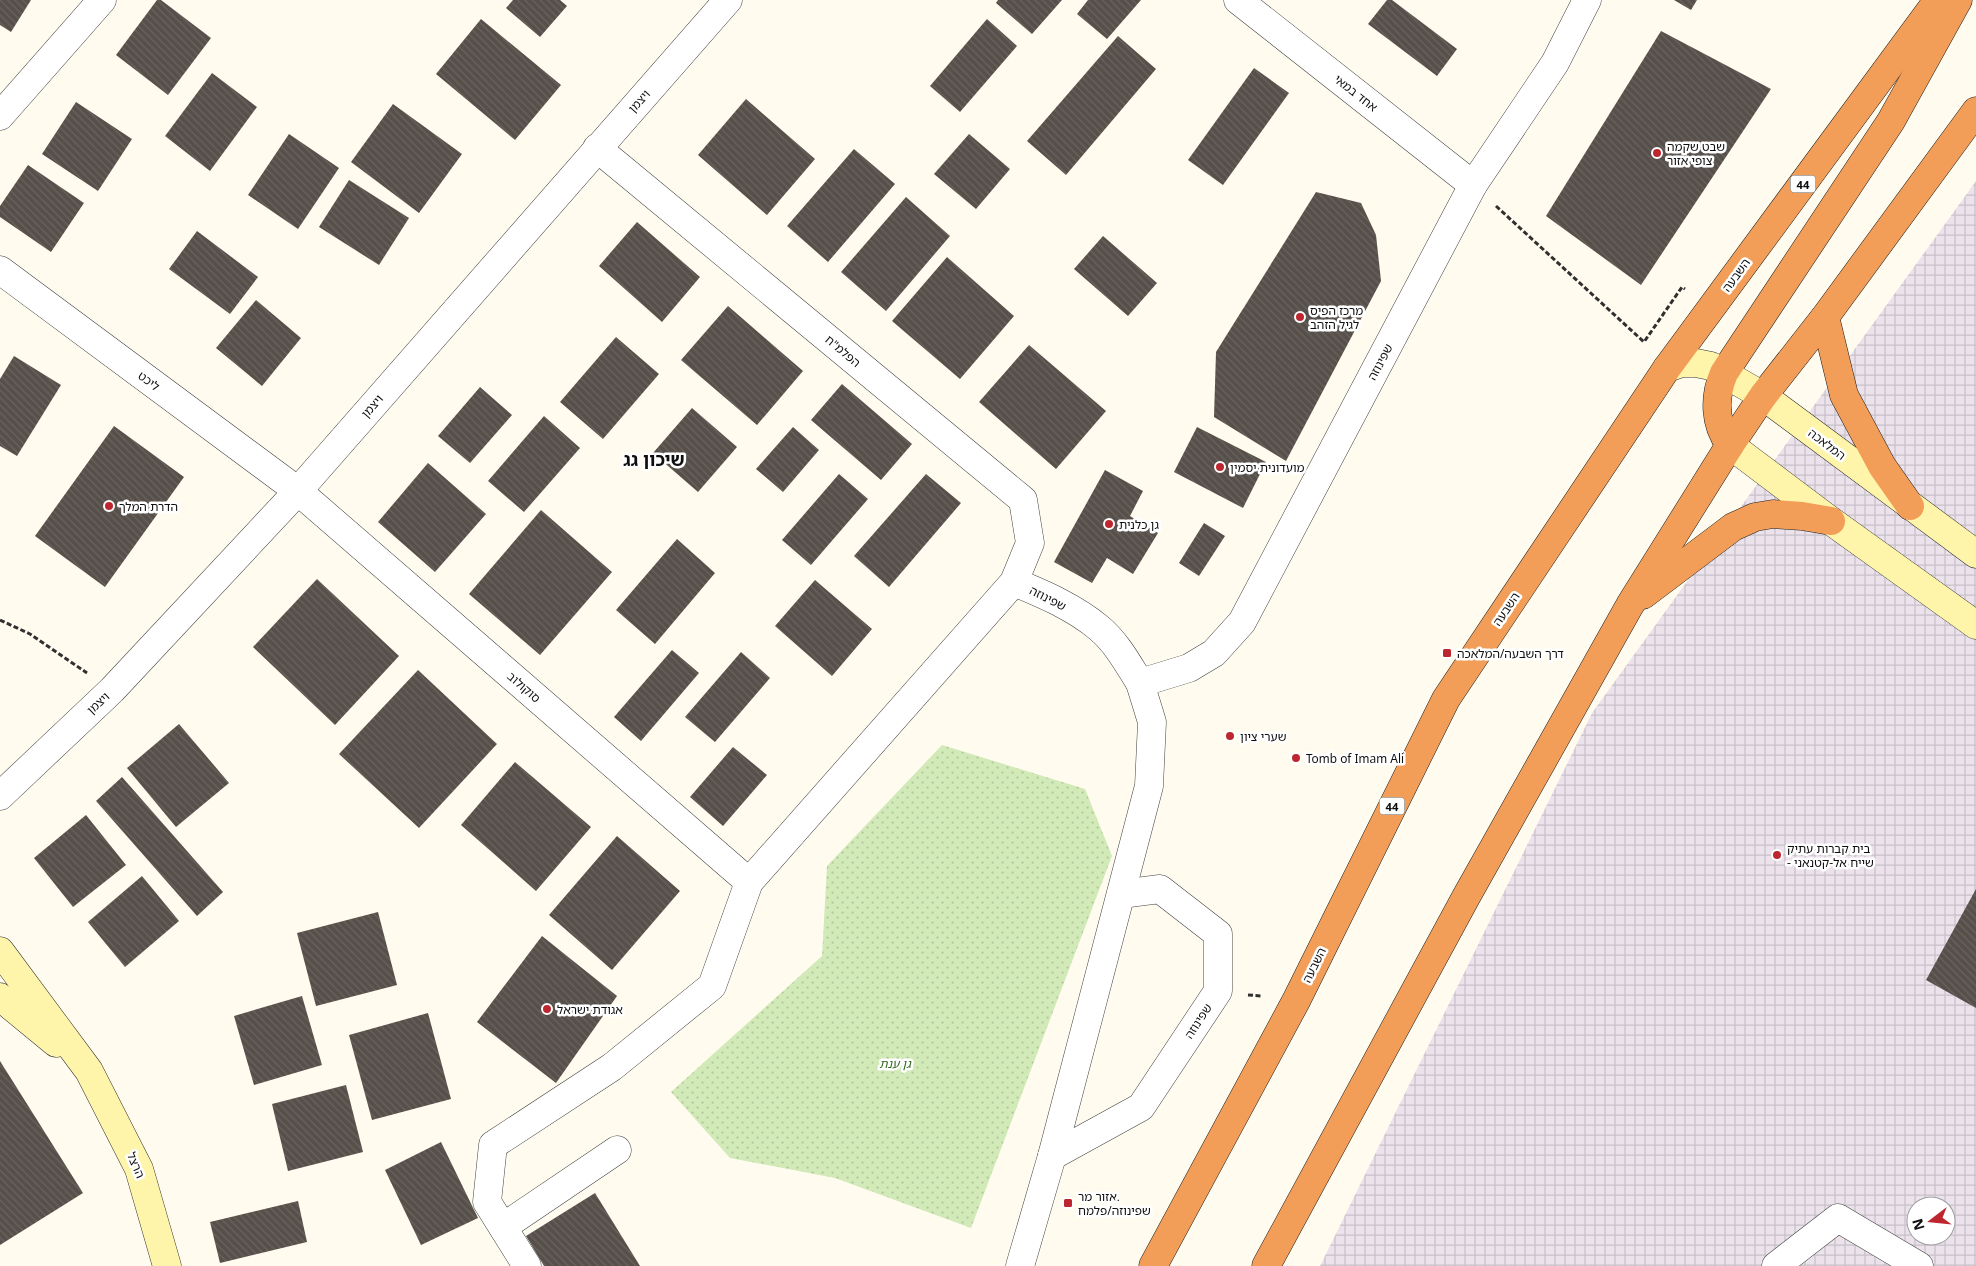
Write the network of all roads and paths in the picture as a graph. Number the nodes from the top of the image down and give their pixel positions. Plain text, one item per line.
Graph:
1 (102, 0) edge
2 (728, 0) edge
3 (1238, 0) edge
4 (1586, 0) edge
5 (1938, 0) edge
6 (1958, 0) edge
7 (1976, 111) edge
8 (0, 116) edge
9 (597, 148) junction
10 (1473, 185) junction
11 (0, 270) edge
12 (1712, 308) junction
13 (1825, 317) junction
14 (1667, 368) junction
15 (1724, 373) junction
16 (1763, 396) junction
17 (1730, 444) junction
18 (298, 491) junction
19 (1910, 506) junction
20 (1831, 521) junction
21 (1976, 554) edge
22 (1014, 582) junction
23 (1630, 605) junction
24 (0, 620) edge
25 (1976, 626) edge
26 (1140, 683) junction
27 (112, 690) junction
28 (0, 796) edge
29 (749, 882) junction
30 (1121, 894) junction
31 (0, 951) edge
32 (1218, 990) junction
33 (0, 997) edge
34 (1296, 1001) junction
35 (90, 1071) junction
36 (617, 1150) dead end
37 (1052, 1156) junction
38 (502, 1227) junction
39 (167, 1266) edge
40 (527, 1266) edge
41 (1020, 1266) edge
42 (1153, 1266) edge
43 (1266, 1266) edge
44 (1776, 1266) edge
45 (1919, 1266) edge

1 - 8 street
2 - 9 street, ויצמן
3 - 10 street, אחד במאי
4 - 10 street, שפינוזה
5 - 12 highway, השבעה / 44
6 - 15 highway
7 - 13 highway
9 - 18 street, ויצמן
9 - 22 street, הפלמ"ח
10 - 12 path
10 - 26 street, שפינוזה
11 - 18 street, ליכט
12 - 14 highway, השבעה / 44
13 - 16 highway
13 - 19 highway
14 - 15 main road, המלאכה
14 - 34 highway, השבעה / 44
15 - 16 main road, המלאכה
15 - 17 highway
16 - 17 highway
16 - 19 main road, המלאכה
17 - 20 main road
17 - 23 highway
18 - 27 street, ויצמן
18 - 29 street, סוקולוב
19 - 21 main road, המלאכה
20 - 23 highway
20 - 25 main road
22 - 26 street, שפינוזה
22 - 29 street, הפלמ"ח
23 - 43 highway
24 - 27 path
26 - 30 street, שפינוזה
27 - 28 street, ויצמן
29 - 38 street
30 - 32 street, שפינוזה
30 - 37 street, שפינוזה
31 - 35 main road, הרצל
32 - 34 path
32 - 37 street, שפינוזה
33 - 35 main road, הרצל
34 - 42 highway, השבעה / 44
35 - 39 main road, הרצל
36 - 38 street
37 - 41 street, שפינוזה
38 - 40 street
44 - 45 street

